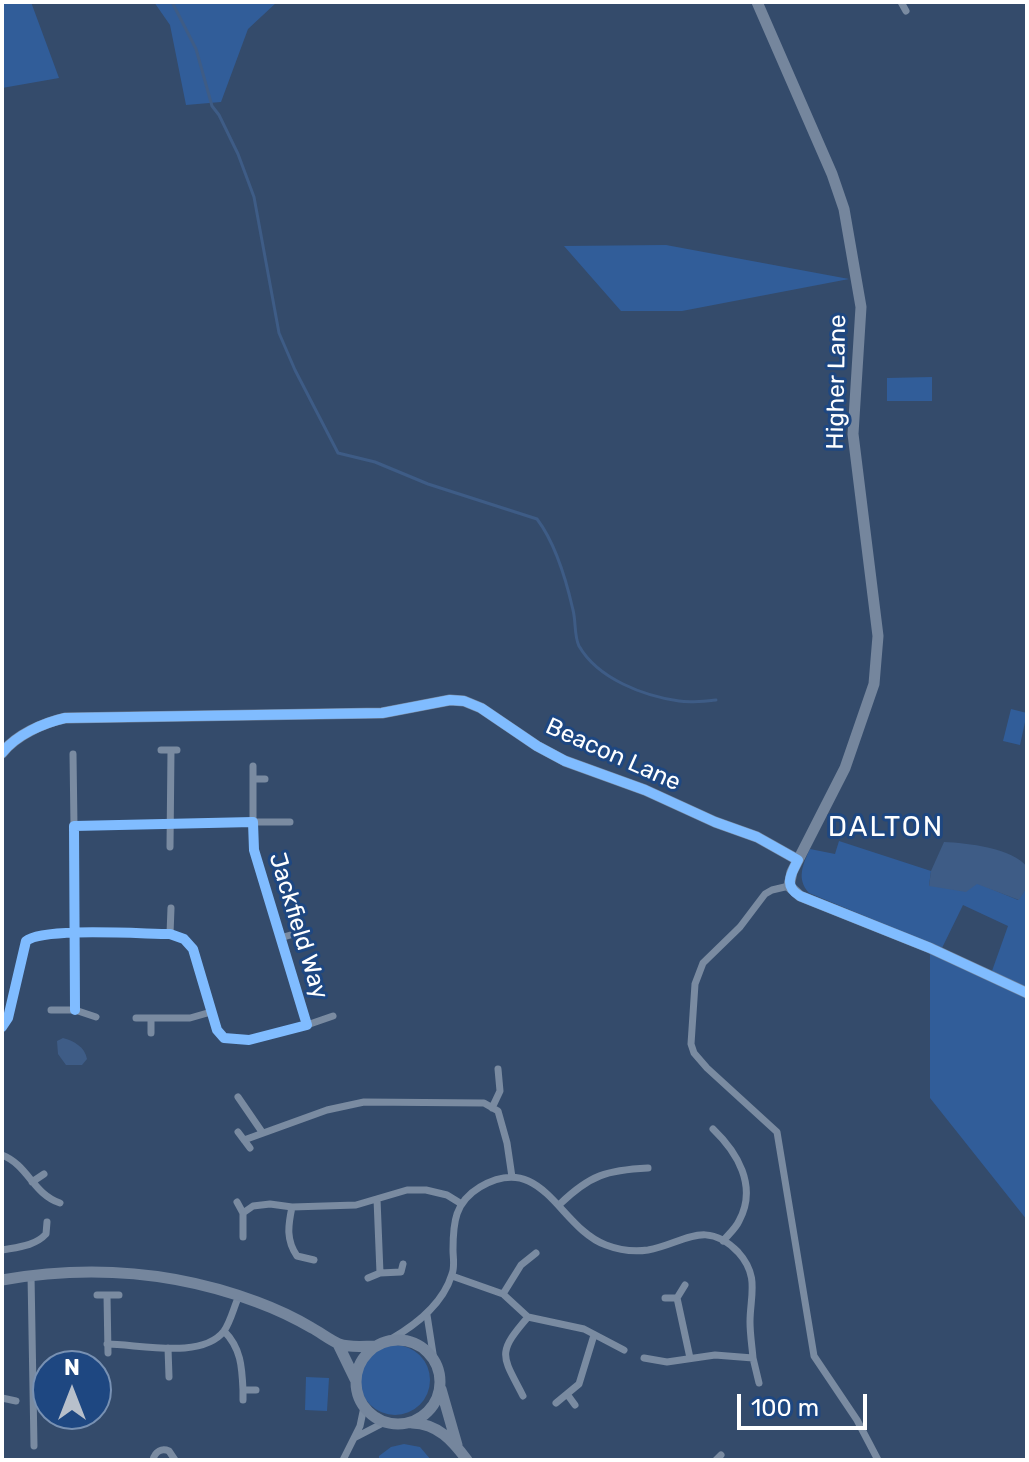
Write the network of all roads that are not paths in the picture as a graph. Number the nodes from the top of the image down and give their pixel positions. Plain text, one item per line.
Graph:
1 (757, 2) edge
2 (901, 2) edge
3 (906, 11) dead end
4 (29, 732) junction
5 (2, 736) edge
6 (161, 750) dead end
7 (2, 753) edge
8 (73, 754) dead end
9 (253, 766) dead end
10 (61, 769) dead end
11 (74, 769) junction
12 (253, 779) junction
13 (265, 779) dead end
14 (253, 822) junction
15 (290, 822) dead end
16 (171, 824) junction
17 (74, 826) junction
18 (170, 847) dead end
19 (798, 860) junction
20 (789, 886) junction
21 (171, 908) dead end
22 (76, 934) junction
23 (170, 934) junction
24 (294, 934) dead end
25 (280, 938) junction
26 (1027, 993) edge
27 (51, 1010) dead end
28 (75, 1010) junction
29 (211, 1012) junction
30 (333, 1016) dead end
31 (96, 1017) dead end
32 (136, 1018) dead end
33 (151, 1019) junction
34 (307, 1025) junction
35 (2, 1027) edge
36 (151, 1033) dead end
37 (498, 1069) dead end
38 (238, 1097) dead end
39 (492, 1108) junction
40 (713, 1129) dead end
41 (238, 1132) dead end
42 (262, 1132) junction
43 (244, 1140) junction
44 (250, 1148) dead end
45 (2, 1155) edge
46 (648, 1168) dead end
47 (44, 1174) dead end
48 (512, 1177) junction
49 (32, 1182) junction
50 (377, 1199) junction
51 (237, 1202) dead end
52 (60, 1203) dead end
53 (460, 1203) junction
54 (560, 1204) junction
55 (292, 1207) junction
56 (243, 1213) junction
57 (47, 1222) dead end
58 (243, 1237) dead end
59 (723, 1241) junction
60 (2, 1250) edge
61 (536, 1253) dead end
62 (314, 1260) dead end
63 (403, 1264) dead end
64 (380, 1273) junction
65 (31, 1275) junction
66 (452, 1276) junction
67 (368, 1278) dead end
68 (2, 1280) edge
69 (685, 1285) dead end
70 (503, 1294) junction
71 (97, 1295) dead end
72 (107, 1295) junction
73 (119, 1295) dead end
74 (239, 1296) junction
75 (665, 1298) dead end
76 (677, 1298) junction
77 (427, 1315) junction
78 (528, 1317) junction
79 (224, 1331) junction
80 (594, 1335) junction
81 (391, 1339) junction
82 (334, 1341) junction
83 (376, 1346) junction
84 (168, 1348) junction
85 (624, 1350) dead end
86 (644, 1358) dead end
87 (690, 1358) junction
88 (753, 1358) junction
89 (434, 1360) junction
90 (169, 1377) dead end
91 (355, 1379) junction
92 (759, 1383) dead end
93 (440, 1384) junction
94 (243, 1390) junction
95 (256, 1390) dead end
96 (567, 1394) junction
97 (523, 1396) dead end
98 (2, 1398) edge
99 (243, 1400) dead end
100 (16, 1401) dead end
101 (556, 1403) dead end
102 (575, 1405) dead end
103 (364, 1407) junction
104 (385, 1422) junction
105 (408, 1423) junction
106 (354, 1438) junction
107 (34, 1446) dead end
108 (458, 1447) junction
109 (153, 1460) edge
110 (175, 1460) edge
111 (343, 1460) edge
112 (467, 1460) edge
113 (878, 1460) edge

1 - 19 street, Higher Lane
2 - 3 street
4 - 5 street, Beacon Lane
4 - 7 street, Beacon Lane
4 - 19 street, Beacon Lane
6 - 16 street
8 - 11 street
9 - 12 street
10 - 11 street
11 - 17 street
12 - 13 street
12 - 14 street
14 - 15 street, Jackfield Way
14 - 16 street, Jackfield Way
14 - 25 street, Jackfield Way
16 - 17 street, Jackfield Way
16 - 18 street
17 - 22 street
19 - 20 street
20 - 26 street
20 - 113 street
21 - 23 street
22 - 23 street
22 - 28 street
22 - 35 street
23 - 29 street, Jackfield Way
24 - 25 street
25 - 34 street, Jackfield Way
27 - 28 street
28 - 31 street
29 - 33 street
29 - 34 street, Jackfield Way
30 - 34 street, Jackfield Way
32 - 33 street
33 - 36 street
37 - 39 street
38 - 42 street
39 - 42 street
39 - 48 street
40 - 59 street
41 - 43 street
42 - 43 street
43 - 44 street
45 - 49 street
46 - 54 street
47 - 49 street
48 - 53 street
48 - 54 street
49 - 52 street
50 - 53 street
50 - 55 street
50 - 64 street
51 - 56 street
53 - 66 street
54 - 59 street
55 - 56 street
55 - 62 street
56 - 58 street
57 - 60 street
59 - 88 street
61 - 70 street
63 - 64 street
64 - 67 street
65 - 68 street
65 - 74 street
65 - 107 street
66 - 70 street
66 - 77 street
69 - 76 street
70 - 78 street
71 - 72 street
72 - 73 street
72 - 84 street
74 - 79 street
74 - 82 street
75 - 76 street
76 - 87 street
77 - 81 street
77 - 89 street
78 - 80 street
78 - 97 street
79 - 84 street
79 - 94 street
80 - 85 street
80 - 96 street
81 - 83 street
81 - 89 street
82 - 83 street
82 - 91 street
83 - 91 street
84 - 90 street
86 - 87 street
87 - 88 street
88 - 92 street
89 - 93 street
91 - 103 street
93 - 105 street
93 - 108 street
94 - 95 street
94 - 99 street
96 - 101 street
96 - 102 street
98 - 100 street
103 - 104 street
103 - 106 street
104 - 105 street
104 - 106 street
105 - 108 street
106 - 111 street
108 - 112 street
109 - 110 street

